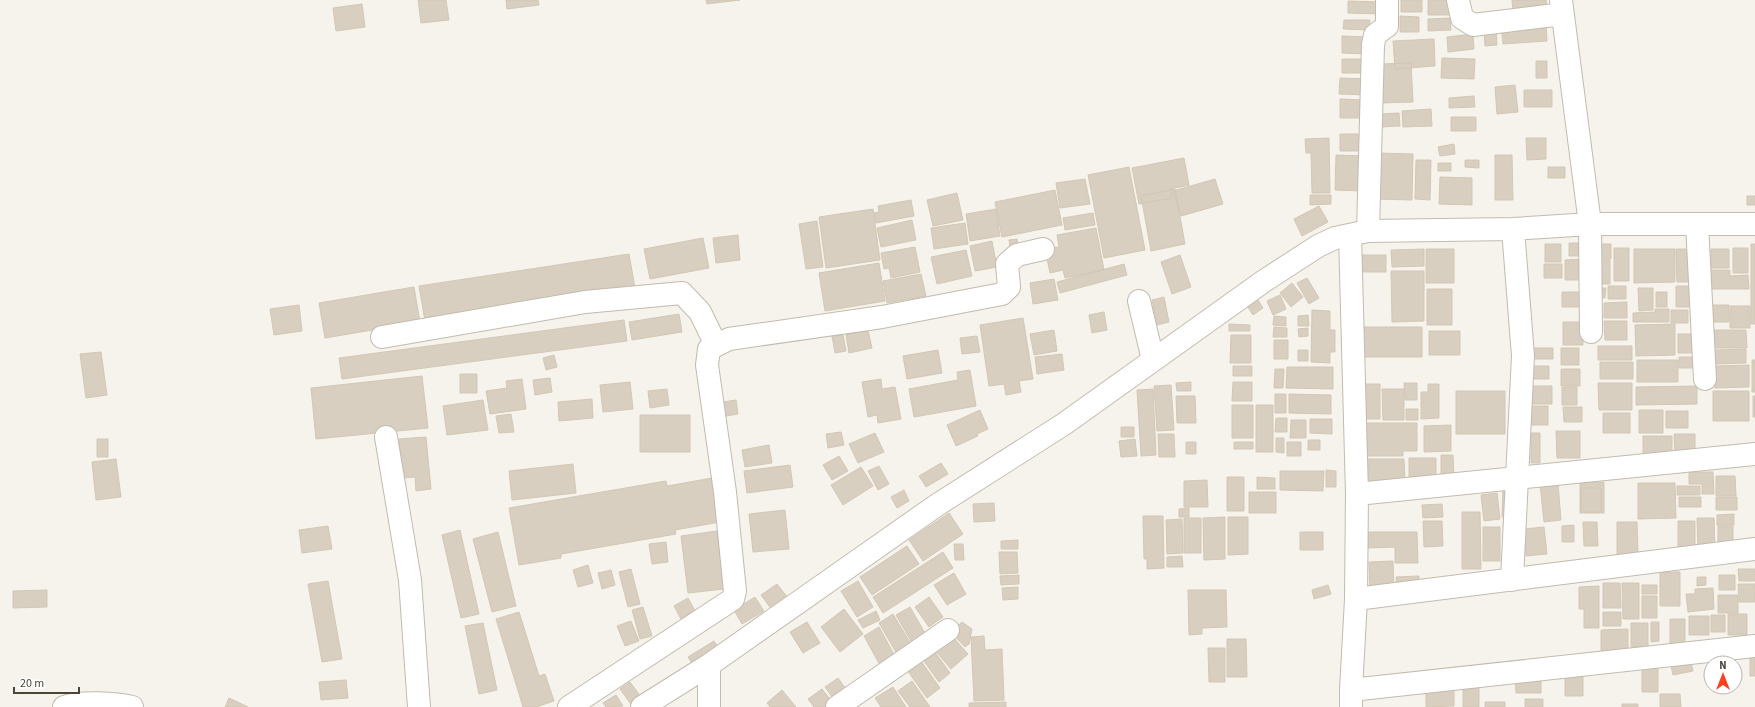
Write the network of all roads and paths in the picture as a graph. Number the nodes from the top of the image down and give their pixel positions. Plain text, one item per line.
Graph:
1 (1387, 0) edge
2 (1458, 0) edge
3 (1562, 7) edge
4 (1590, 224) junction
5 (1697, 224) junction
6 (1755, 224) edge
7 (1513, 229) junction
8 (1359, 233) junction
9 (1043, 249) dead end
10 (1139, 301) dead end
11 (1591, 332) dead end
12 (382, 337) dead end
13 (716, 345) junction
14 (1153, 360) junction
15 (1705, 379) dead end
16 (386, 436) dead end
17 (1755, 454) edge
18 (1518, 478) junction
19 (1357, 494) junction
20 (1755, 550) edge
21 (1512, 580) junction
22 (1356, 599) junction
23 (948, 630) dead end
24 (1755, 646) edge
25 (709, 665) junction
26 (1351, 698) edge
27 (64, 707) edge
28 (132, 707) edge
29 (419, 707) edge
30 (569, 707) edge
31 (642, 707) edge
32 (709, 707) edge
33 (837, 707) edge

1 - 8 street
2 - 3 street
3 - 4 street
4 - 5 street
4 - 7 street
4 - 11 street
5 - 6 street
5 - 15 street
7 - 8 street
7 - 18 street
8 - 14 street
8 - 19 street
9 - 13 street
10 - 14 street
12 - 13 street
13 - 30 street
14 - 25 street
16 - 29 street
17 - 18 street
18 - 19 street
18 - 21 street
19 - 22 street
20 - 21 street
21 - 22 street
22 - 26 street
23 - 33 street
24 - 26 street
25 - 31 street
25 - 32 street
27 - 28 street

